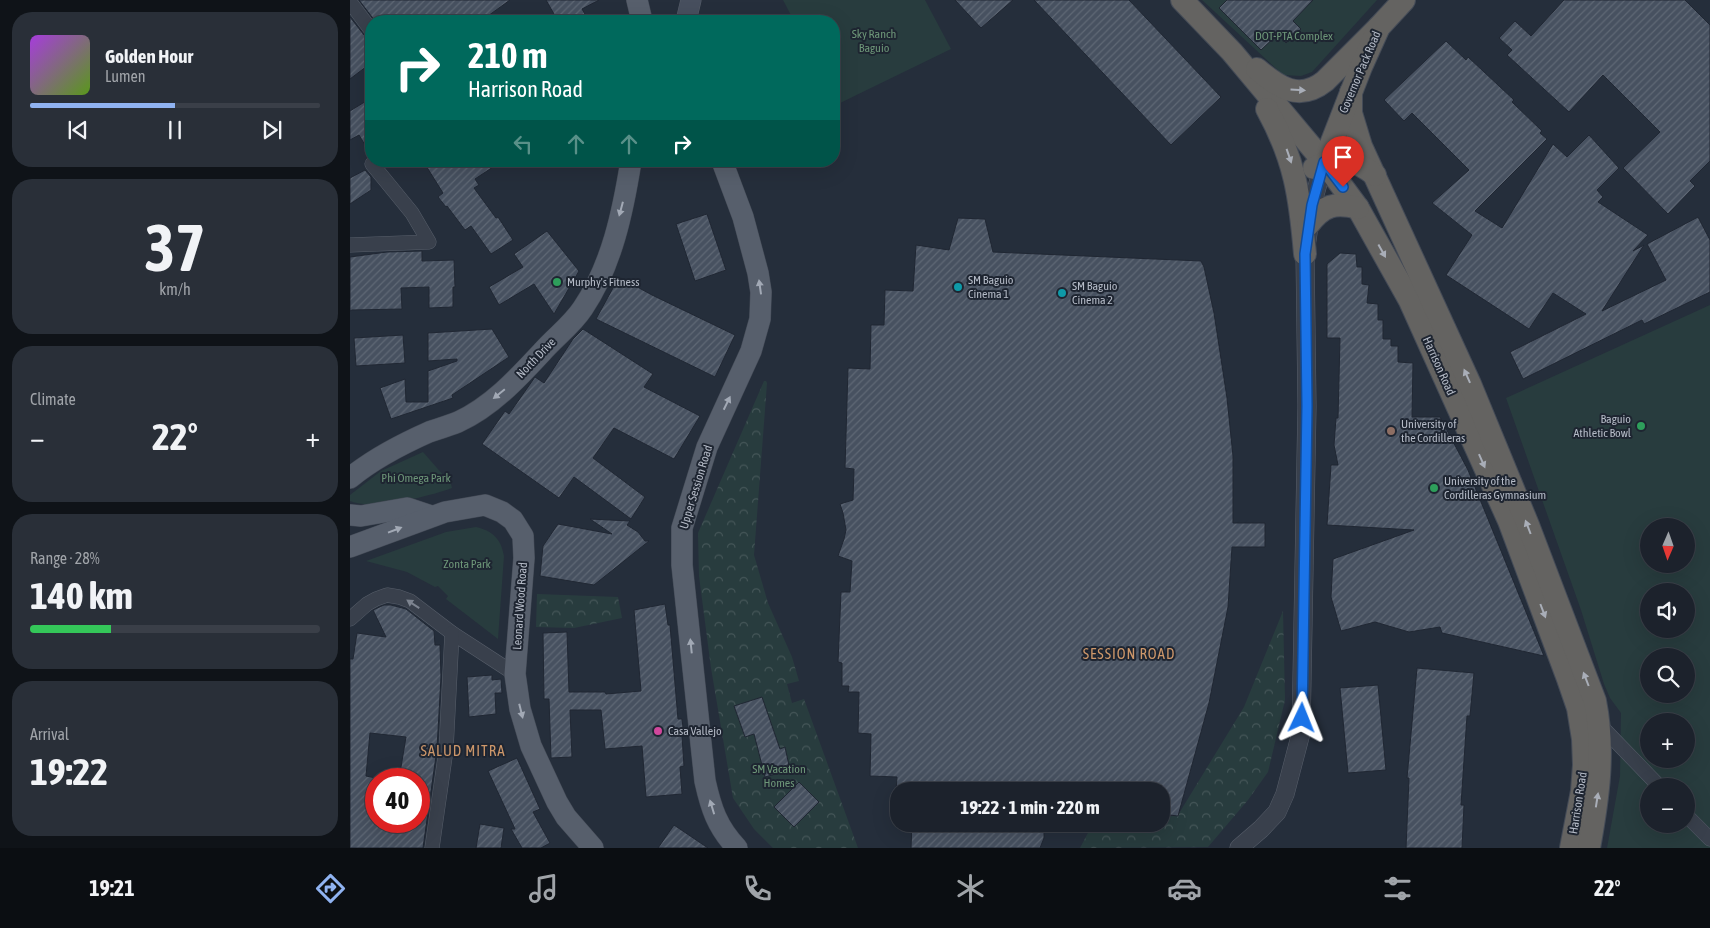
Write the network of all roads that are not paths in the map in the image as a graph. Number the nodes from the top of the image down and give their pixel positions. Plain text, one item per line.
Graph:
1 (675, 0) edge
2 (691, 0) edge
3 (1182, 0) edge
4 (1404, 0) edge
5 (350, 2) edge
6 (679, 15) edge
7 (687, 15) edge
8 (365, 22) edge
9 (1203, 22) junction
10 (1379, 27) junction
11 (1232, 53) junction
12 (1351, 92) junction
13 (1324, 162) junction
14 (374, 167) edge
15 (630, 167) edge
16 (724, 167) edge
17 (1375, 175) junction
18 (1297, 184) junction
19 (1358, 208) junction
20 (1308, 225) junction
21 (350, 245) edge
22 (1305, 254) junction
23 (350, 478) edge
24 (350, 515) edge
25 (431, 516) junction
26 (350, 547) edge
27 (350, 619) edge
28 (452, 633) junction
29 (515, 674) junction
30 (1600, 725) junction
31 (1651, 778) edge
32 (1695, 824) edge
33 (1710, 839) edge
34 (588, 846) edge
35 (432, 848) edge
36 (737, 848) edge
37 (1239, 848) edge
38 (1571, 848) edge
39 (1588, 848) edge

1 - 6 main road
2 - 7 main road
3 - 9 highway, Harrison Road
4 - 10 highway, Governor Pack Road
5 - 8 street
9 -> 10 highway
9 - 11 highway, Harrison Road
10 - 12 highway, Governor Pack Road
11 - 13 highway, Harrison Road
11 -> 18 highway
12 - 13 highway, Governor Pack Road
12 - 17 highway, Harrison Road
13 - 17 highway
13 - 18 highway
13 - 19 highway, Harrison Road
13 - 20 street, Governor Pack Road
14 - 21 street
15 -> 23 main road, North Drive
36 -> 16 main road, Upper Session Road
30 -> 17 highway, Harrison Road
18 - 22 highway
19 - 20 highway
19 -> 38 highway, Harrison Road
20 - 22 street, Governor Pack Road
22 - 37 street, Governor Pack Road
24 - 25 main road
26 -> 25 main road, Leonard Wood Road
25 - 29 main road, Leonard Wood Road
28 -> 27 street
28 - 29 street
28 - 35 street
29 -> 34 main road, Leonard Wood Road
30 - 31 street
39 -> 30 highway, Harrison Road
32 - 33 street

